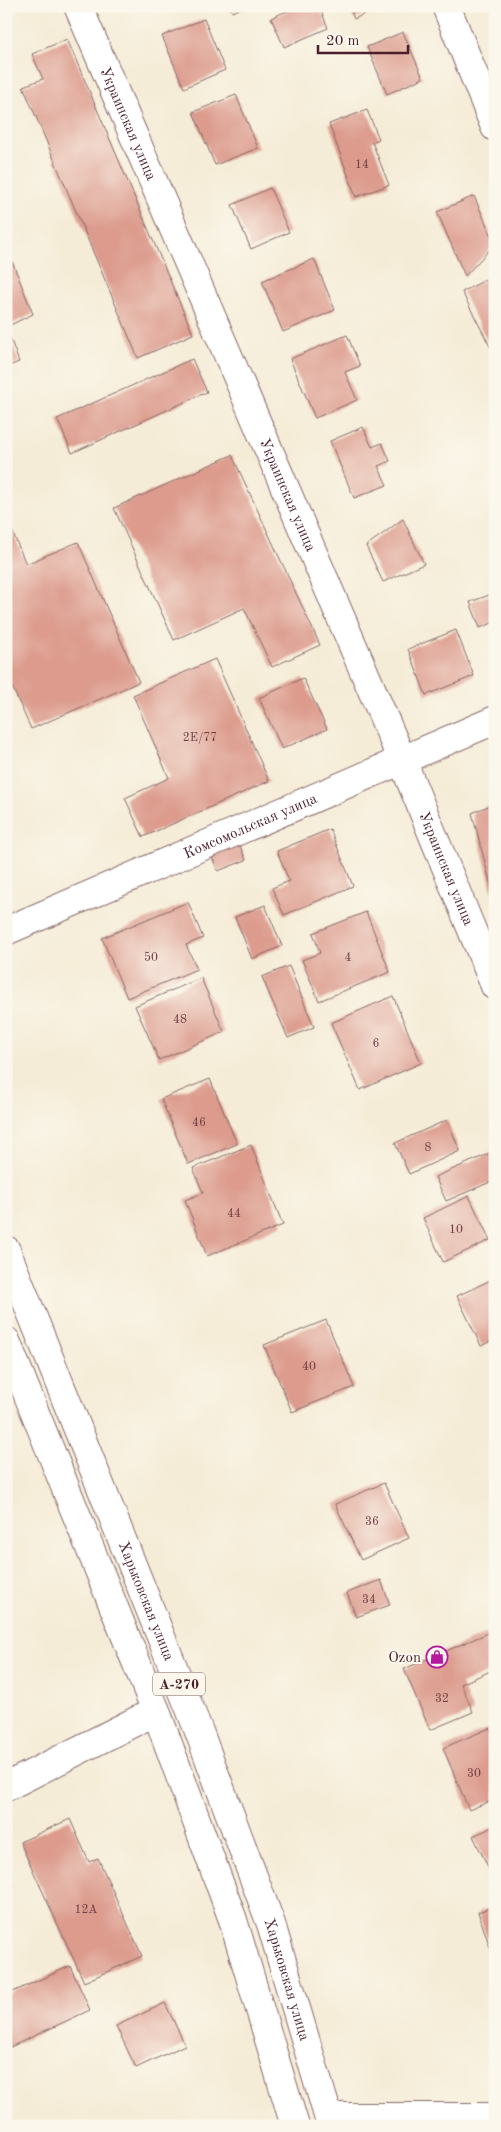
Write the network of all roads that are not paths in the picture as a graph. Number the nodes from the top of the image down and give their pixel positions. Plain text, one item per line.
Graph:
1 (78, 6) edge
2 (446, 6) edge
3 (495, 127) edge
4 (495, 720) edge
5 (402, 760) junction
6 (6, 931) edge
7 (495, 986) edge
8 (6, 1250) edge
9 (9, 1358) edge
10 (156, 1711) junction
11 (6, 1787) edge
12 (495, 2117) edge
13 (330, 2121) edge
14 (295, 2126) edge

1 - 5 main road, Украинская улица
2 - 3 main road
4 - 5 main road, Комсомольская улица
5 - 6 main road, Комсомольская улица
5 - 7 main road, Украинская улица
8 - 13 main road, Харьковская улица / А-270
9 - 10 main road, А-270
10 - 11 main road
10 - 14 main road, А-270
12 - 13 main road

